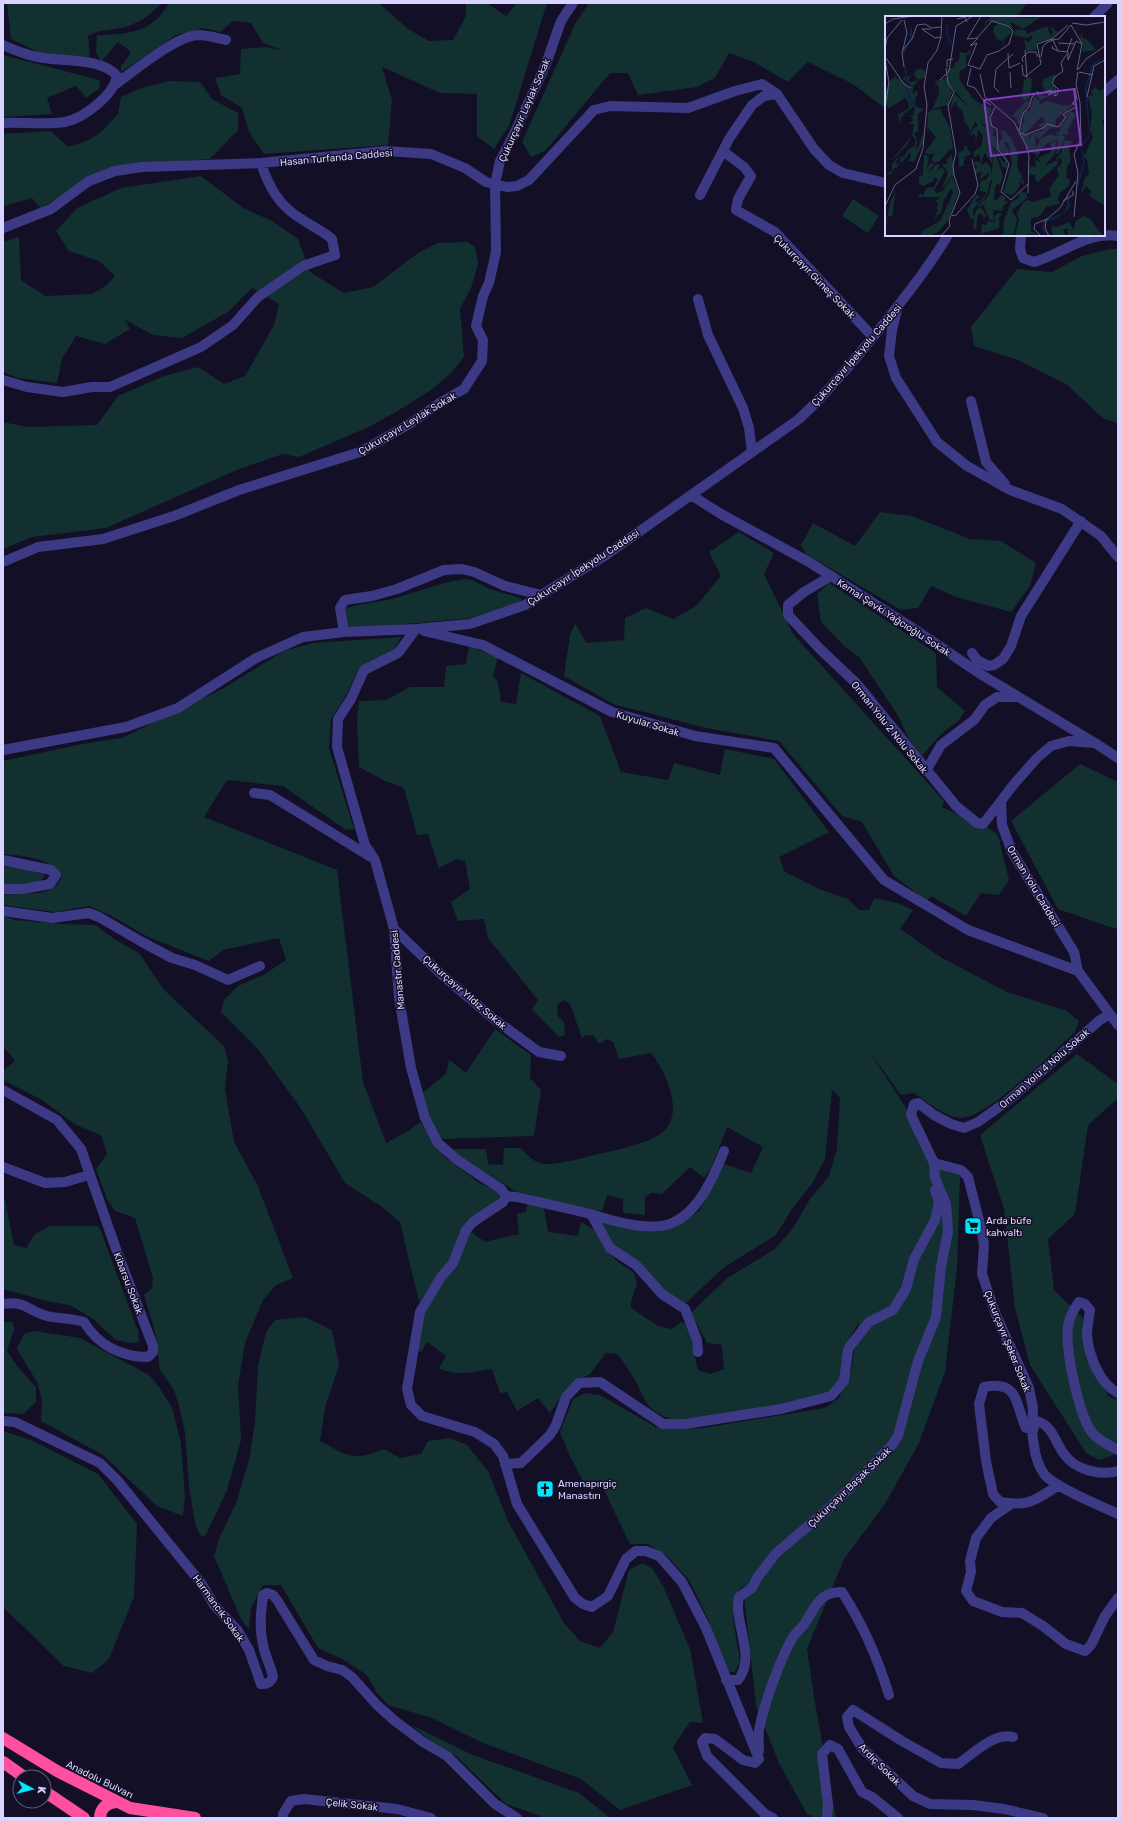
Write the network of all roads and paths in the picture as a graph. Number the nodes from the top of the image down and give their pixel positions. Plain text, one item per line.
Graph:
1 (573, 3) edge
2 (1108, 3) edge
3 (1095, 16) edge
4 (226, 40) dead end
5 (3, 45) edge
6 (1118, 80) edge
7 (116, 84) junction
8 (1105, 91) edge
9 (777, 94) junction
10 (3, 123) edge
11 (723, 151) junction
12 (261, 163) junction
13 (885, 183) edge
14 (495, 184) junction
15 (700, 195) dead end
16 (3, 228) edge
17 (947, 236) edge
18 (1021, 236) edge
19 (1104, 236) edge
20 (1105, 236) edge
21 (1118, 236) edge
22 (698, 300) dead end
23 (898, 306) junction
24 (873, 336) junction
25 (3, 380) edge
26 (971, 401) dead end
27 (752, 452) junction
28 (1010, 490) junction
29 (691, 495) junction
30 (1081, 522) junction
31 (1118, 557) edge
32 (3, 562) edge
33 (831, 576) junction
34 (541, 595) junction
35 (416, 629) junction
36 (344, 632) junction
37 (972, 653) dead end
38 (1022, 698) junction
39 (1095, 743) junction
40 (3, 750) edge
41 (1118, 758) edge
42 (926, 771) junction
43 (254, 793) dead end
44 (1001, 801) junction
45 (3, 860) edge
46 (375, 860) junction
47 (3, 889) edge
48 (3, 911) edge
49 (394, 929) junction
50 (260, 966) dead end
51 (1078, 971) junction
52 (1110, 1014) junction
53 (1118, 1025) edge
54 (561, 1056) dead end
55 (3, 1090) edge
56 (978, 1122) joint
57 (724, 1151) dead end
58 (934, 1163) junction
59 (3, 1167) edge
60 (89, 1174) junction
61 (506, 1196) junction
62 (591, 1214) junction
63 (3, 1304) edge
64 (698, 1352) dead end
65 (1118, 1393) edge
66 (3, 1421) edge
67 (1032, 1427) junction
68 (1118, 1450) edge
69 (505, 1464) junction
70 (1118, 1470) edge
71 (1059, 1485) junction
72 (1012, 1504) junction
73 (1118, 1514) edge
74 (1118, 1598) edge
75 (726, 1680) junction
76 (889, 1695) dead end
77 (1013, 1737) dead end
78 (3, 1738) edge
79 (760, 1759) junction
80 (3, 1762) edge
81 (13, 1769) edge
82 (52, 1796) edge
83 (116, 1802) junction
84 (131, 1813) edge
85 (84, 1818) edge
86 (100, 1818) edge
87 (195, 1818) edge
88 (283, 1818) edge
89 (431, 1818) edge
90 (517, 1818) edge
91 (773, 1818) edge
92 (827, 1818) edge
93 (898, 1818) edge
94 (1043, 1818) edge

1 - 14 street, Çukurçayır Leylak Sokak
2 - 3 street
4 - 7 street
5 - 7 street
6 - 8 street
7 - 10 street
9 - 11 street
9 - 13 street, Hasan Turfanda Caddesi
9 - 14 street, Hasan Turfanda Caddesi
11 - 15 street
11 - 24 street, Çukurçayır Güneş Sokak
12 - 14 street, Hasan Turfanda Caddesi
12 - 16 street, Hasan Turfanda Caddesi
12 - 25 street
14 - 32 street, Çukurçayır Leylak Sokak
17 - 23 street, Çukurçayır İpekyolu Caddesi
18 - 19 street
20 - 21 street
22 - 27 street
23 - 24 street, Çukurçayır İpekyolu Caddesi
23 - 28 street
24 - 27 street, Çukurçayır İpekyolu Caddesi
26 - 28 street
27 - 29 street, Çukurçayır İpekyolu Caddesi
28 - 30 street
29 - 33 street, Kemal Şevki Yağcıoğlu Sokak
29 - 34 street, Çukurçayır İpekyolu Caddesi
30 - 31 street
30 - 37 street
33 - 38 street, Kemal Şevki Yağcıoğlu Sokak
33 - 42 street, Orman Yolu 2 Nolu Sokak
34 - 35 street, Çukurçayır İpekyolu Caddesi
34 - 36 street
35 - 36 street, Çukurçayır İpekyolu Caddesi
35 - 46 street, Manastır Caddesi
35 - 51 street, Kuyular Sokak
36 - 40 street, Çukurçayır İpekyolu Caddesi
38 - 39 street, Kemal Şevki Yağcıoğlu Sokak
38 - 42 street
39 - 41 street
39 - 44 street
42 - 44 street, Orman Yolu 2 Nolu Sokak
43 - 46 street
44 - 51 street, Orman Yolu Caddesi
45 - 47 street
46 - 49 street, Manastır Caddesi
48 - 50 street
49 - 54 street, Çukurçayır Yıldız Sokak
49 - 61 street, Manastır Caddesi
51 - 52 street
52 - 53 street
52 - 56 street, Orman Yolu 4 Nolu Sokak
55 - 60 street, Kibarsu Sokak
56 - 58 street, Çukurçayır Başak Sokak
57 - 62 street
58 - 67 street, Çukurçayır Şeker Sokak
58 - 69 street
58 - 75 street, Çukurçayır Başak Sokak
59 - 60 street
60 - 63 street, Kibarsu Sokak
61 - 62 street
61 - 69 street
62 - 64 street
65 - 68 street
66 - 90 street, Harmancık Sokak
67 - 70 street
67 - 71 street
67 - 72 street, Çukurçayır Şeker Sokak
69 - 75 street
71 - 72 street
71 - 73 street
72 - 74 street
75 - 79 street
76 - 79 street
77 - 94 street, Ardıç Sokak
78 - 83 highway, Anadolu Bulvarı
79 - 91 street
80 - 81 highway
82 - 85 highway
83 - 84 highway, Anadolu Bulvarı
83 - 86 highway
84 - 87 highway, Anadolu Bulvarı
88 - 89 street, Çelik Sokak
92 - 93 street

